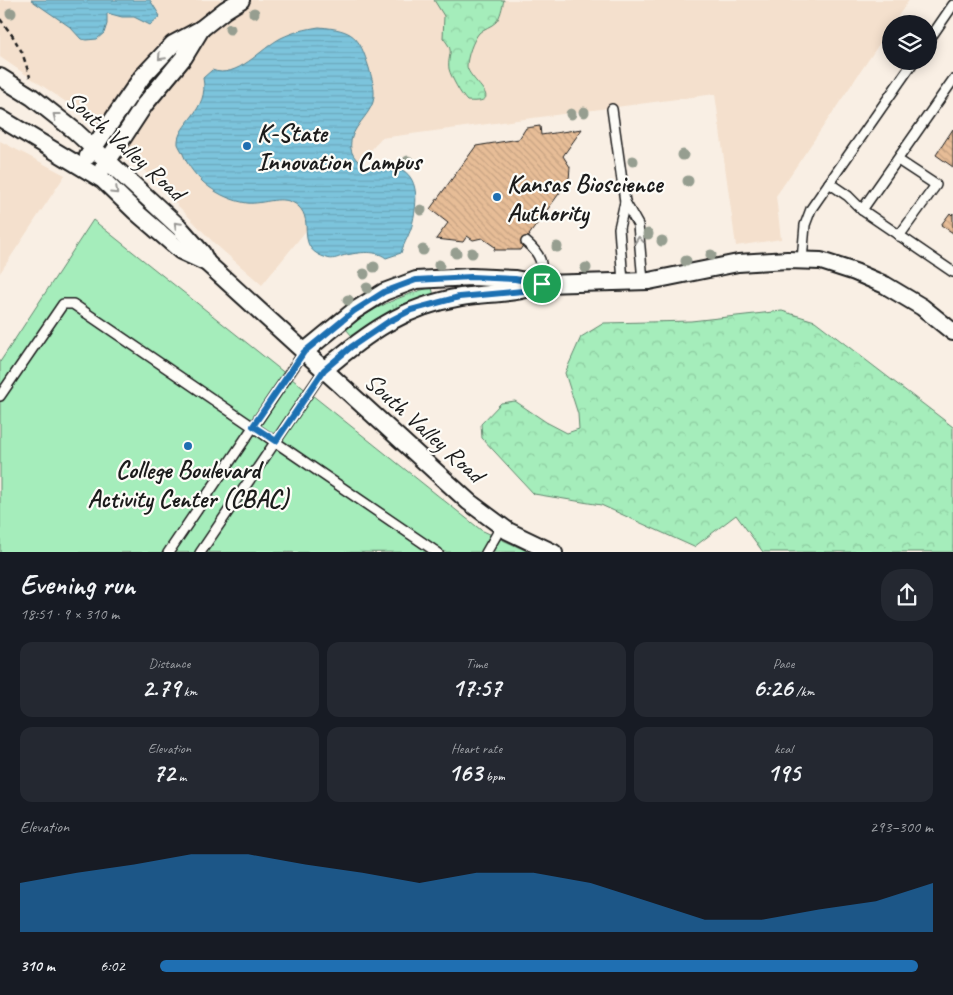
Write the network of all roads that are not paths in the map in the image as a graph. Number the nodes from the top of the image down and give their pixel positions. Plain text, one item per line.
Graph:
1 (241, 0) edge
2 (953, 5) edge
3 (937, 28) edge
4 (201, 29) junction
5 (908, 70) edge
6 (1, 80) edge
7 (953, 80) edge
8 (612, 108) dead end
9 (0, 118) edge
10 (94, 148) junction
11 (898, 160) junction
12 (108, 161) junction
13 (81, 166) junction
14 (97, 176) junction
15 (829, 183) junction
16 (625, 202) junction
17 (862, 210) junction
18 (900, 236) junction
19 (526, 242) dead end
20 (802, 260) junction
21 (206, 263) junction
22 (953, 272) edge
23 (623, 282) junction
24 (643, 282) junction
25 (542, 284) junction
26 (953, 332) edge
27 (304, 352) junction
28 (324, 370) junction
29 (0, 396) edge
30 (253, 426) junction
31 (276, 441) junction
32 (501, 527) junction
33 (168, 552) edge
34 (200, 552) edge
35 (438, 552) edge
36 (486, 552) edge
37 (554, 552) edge

1 - 4 street
2 - 3 lane
4 -> 10 street
4 - 12 street
5 - 15 lane
10 -> 6 street, South Valley Road
7 - 11 lane
8 - 16 lane
9 - 13 street, South Valley Road
10 - 12 street, South Valley Road
10 - 13 street
11 - 17 lane
11 - 18 lane
12 - 14 street
21 -> 12 street, South Valley Road
13 - 14 street, South Valley Road
14 -> 21 street, South Valley Road
15 - 17 lane
15 - 20 lane
16 - 23 lane
24 -> 16 lane
17 - 18 lane
18 - 22 lane
19 - 25 lane
20 - 24 street
20 - 26 street
21 - 27 street, South Valley Road
23 - 24 street
23 - 25 street
25 - 27 street
25 - 28 street
27 - 28 street, South Valley Road
27 - 30 lane
28 - 31 lane
28 - 32 street, South Valley Road
29 - 30 lane
30 - 31 lane
30 - 33 lane
31 - 34 lane
31 - 35 lane
32 - 36 lane
32 - 37 street, South Valley Road

